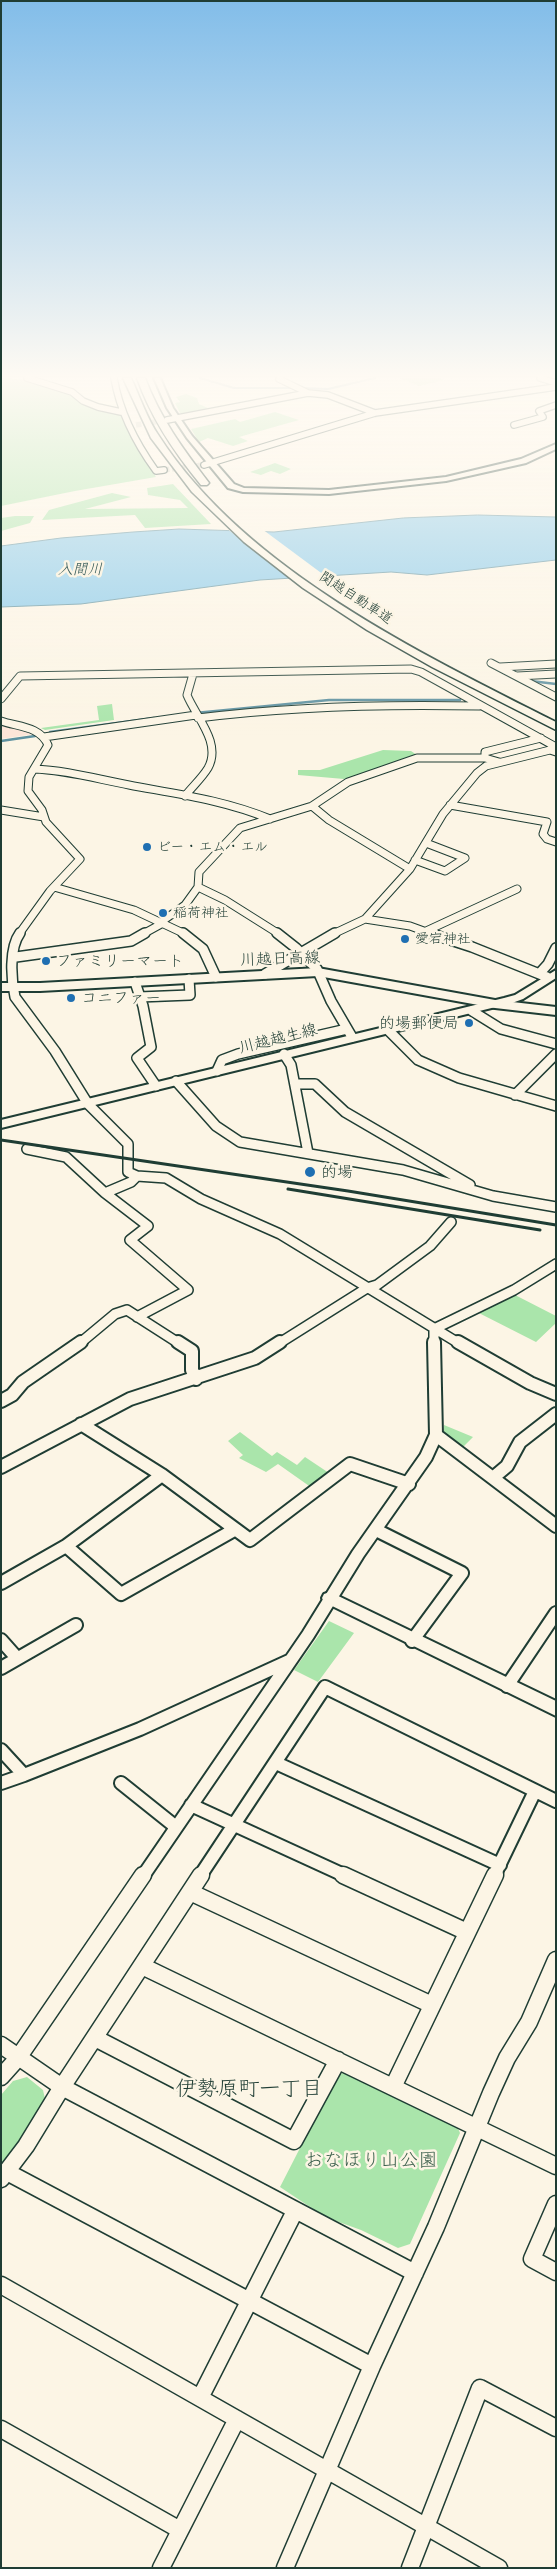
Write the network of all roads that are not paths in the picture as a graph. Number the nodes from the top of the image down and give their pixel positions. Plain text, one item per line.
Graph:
1 (203, 498) edge
2 (219, 498) edge
3 (247, 524) dead end
4 (491, 664) dead end
5 (556, 664) edge
6 (466, 667) dead end
7 (499, 667) junction
8 (192, 674) junction
9 (556, 674) edge
10 (516, 676) junction
11 (556, 696) edge
12 (1, 700) edge
13 (480, 706) junction
14 (556, 714) edge
15 (196, 715) junction
16 (1, 722) edge
17 (556, 727) edge
18 (44, 737) junction
19 (541, 738) junction
20 (556, 747) edge
21 (556, 752) edge
22 (485, 758) junction
23 (499, 762) junction
24 (34, 769) junction
25 (185, 796) junction
26 (450, 805) junction
27 (312, 806) junction
28 (1, 810) edge
29 (44, 817) junction
30 (270, 819) junction
31 (556, 842) edge
32 (426, 843) junction
33 (415, 860) junction
34 (410, 869) junction
35 (54, 887) junction
36 (198, 887) junction
37 (518, 888) dead end
38 (365, 919) junction
39 (162, 922) junction
40 (424, 932) junction
41 (556, 948) edge
42 (301, 952) junction
43 (16, 957) junction
44 (318, 972) junction
45 (266, 974) junction
46 (547, 975) edge
47 (216, 977) junction
48 (189, 979) junction
49 (135, 982) junction
50 (5, 988) edge
51 (138, 997) junction
52 (496, 1004) junction
53 (472, 1011) junction
54 (556, 1011) edge
55 (389, 1031) junction
56 (350, 1033) junction
57 (556, 1044) edge
58 (284, 1054) junction
59 (556, 1054) edge
60 (217, 1071) junction
61 (176, 1081) junction
62 (295, 1084) junction
63 (156, 1086) junction
64 (515, 1095) junction
65 (88, 1104) junction
66 (556, 1106) edge
67 (2, 1122) edge
68 (27, 1149) dead end
69 (308, 1153) junction
70 (137, 1176) junction
71 (478, 1192) junction
72 (105, 1193) junction
73 (556, 1207) edge
74 (451, 1222) dead end
75 (556, 1264) edge
76 (367, 1288) junction
77 (137, 1316) junction
78 (434, 1329) junction
79 (196, 1379) junction
80 (556, 1394) edge
81 (1, 1401) edge
82 (556, 1414) edge
83 (81, 1424) junction
84 (436, 1435) junction
85 (1, 1467) edge
86 (162, 1476) junction
87 (494, 1477) junction
88 (409, 1484) junction
89 (556, 1526) edge
90 (234, 1530) junction
91 (376, 1530) junction
92 (66, 1546) junction
93 (1, 1583) edge
94 (330, 1598) junction
95 (555, 1615) edge
96 (76, 1625) dead end
97 (1, 1640) edge
98 (412, 1641) junction
99 (17, 1658) junction
100 (290, 1661) junction
101 (1, 1668) edge
102 (508, 1686) junction
103 (556, 1710) edge
104 (1, 1750) edge
105 (276, 1763) junction
106 (24, 1775) junction
107 (1, 1783) edge
108 (121, 1783) dead end
109 (535, 1791) junction
110 (556, 1801) edge
111 (191, 1805) junction
112 (176, 1826) junction
113 (234, 1826) junction
114 (500, 1865) junction
115 (190, 1892) junction
116 (467, 1932) junction
117 (556, 1960) edge
118 (142, 1966) junction
119 (432, 2005) junction
120 (95, 2038) junction
121 (1, 2045) edge
122 (18, 2058) junction
123 (338, 2060) junction
124 (1, 2077) edge
125 (62, 2087) junction
126 (393, 2087) junction
127 (478, 2127) junction
128 (556, 2166) edge
129 (4, 2176) edge
130 (556, 2204) edge
131 (295, 2211) junction
132 (556, 2272) edge
133 (416, 2273) junction
134 (1, 2285) edge
135 (250, 2300) junction
136 (372, 2366) junction
137 (200, 2398) junction
138 (237, 2418) junction
139 (556, 2428) edge
140 (1, 2429) edge
141 (328, 2471) junction
142 (426, 2526) junction
143 (180, 2530) junction
144 (162, 2568) edge
145 (286, 2568) edge
146 (410, 2568) edge
147 (498, 2568) edge

1 - 17 highway, 関越自動車道
2 - 3 highway
4 - 7 street
5 - 7 street
6 - 14 highway
7 - 10 street
8 - 12 street
8 - 13 street
8 - 15 street
9 - 10 street
10 - 11 street
13 - 15 street
13 - 19 street
15 - 18 street
15 - 25 street
16 - 18 street
18 - 24 street
19 - 20 street
19 - 22 street
21 - 23 street
22 - 23 street
22 - 27 street
23 - 26 street
24 - 25 street
24 - 29 street
25 - 30 street
26 - 31 street
26 - 32 street
27 - 30 street
27 - 34 street
28 - 29 street
29 - 35 street
30 - 36 street
32 - 33 street
32 - 33 street
33 - 34 street
34 - 38 street
35 - 39 street
35 - 43 street
36 - 39 street
36 - 42 street
37 - 40 street
38 - 40 street
38 - 42 street
39 - 43 street
39 - 47 street
40 - 46 street
41 - 46 street
42 - 44 street
42 - 45 street
43 - 50 street
44 - 45 main road, 川越日高線
44 - 52 main road, 川越日高線
44 - 56 street
45 - 47 main road, 川越日高線
46 - 52 street, 川越越生線
47 - 48 main road, 川越日高線
48 - 49 main road, 川越日高線
48 - 51 street
49 - 50 main road, 川越日高線
49 - 51 street
50 - 65 street
51 - 63 street
52 - 53 street, 川越越生線
52 - 54 main road, 川越日高線
53 - 55 street, 川越越生線
53 - 57 street
55 - 56 street, 川越越生線
55 - 64 street
56 - 58 street, 川越越生線
56 - 60 street
58 - 60 street, 川越越生線
58 - 62 street
59 - 64 street
60 - 61 street, 川越越生線
61 - 63 street, 川越越生線
61 - 69 street
62 - 69 street
62 - 71 street
63 - 65 street, 川越越生線
64 - 66 street
65 - 67 street, 川越越生線
65 - 70 street
68 - 72 street
69 - 71 street
70 - 72 street
70 - 76 street
71 - 73 street
72 - 77 street
74 - 76 street
75 - 78 street
76 - 78 street
76 - 79 street
77 - 79 street
77 - 81 street
78 - 80 street
78 - 84 street
79 - 83 street
82 - 87 street
83 - 85 street
83 - 86 street
84 - 87 street
84 - 88 street
86 - 90 street
86 - 92 street
87 - 89 street
88 - 90 street
88 - 91 street
90 - 92 street
91 - 94 street
91 - 98 street
92 - 93 street
94 - 98 street
94 - 100 street
95 - 102 street
96 - 99 street
97 - 99 street
98 - 102 street
99 - 101 street
100 - 106 street
100 - 111 street
102 - 103 street
104 - 106 street
105 - 109 street
105 - 113 street
105 - 114 street
106 - 107 street
108 - 112 street
109 - 110 street
109 - 114 street
111 - 112 street
111 - 113 street
112 - 122 street
113 - 115 street
113 - 116 street
114 - 116 street
115 - 118 street
115 - 119 street
116 - 119 street
117 - 127 street
118 - 120 street
118 - 123 street
119 - 126 street
120 - 123 street
120 - 125 street
121 - 122 street
122 - 124 street
122 - 125 street
123 - 126 street
125 - 129 street
125 - 131 street
126 - 127 street
127 - 128 street
127 - 133 street
129 - 135 street
130 - 132 street
131 - 133 street
131 - 135 street
133 - 136 street
134 - 137 street
135 - 136 street
135 - 137 street
136 - 141 street
137 - 138 street
138 - 141 street
138 - 143 street
139 - 142 street
140 - 143 street
141 - 142 street
141 - 145 street
142 - 146 street
142 - 147 street
143 - 144 street

